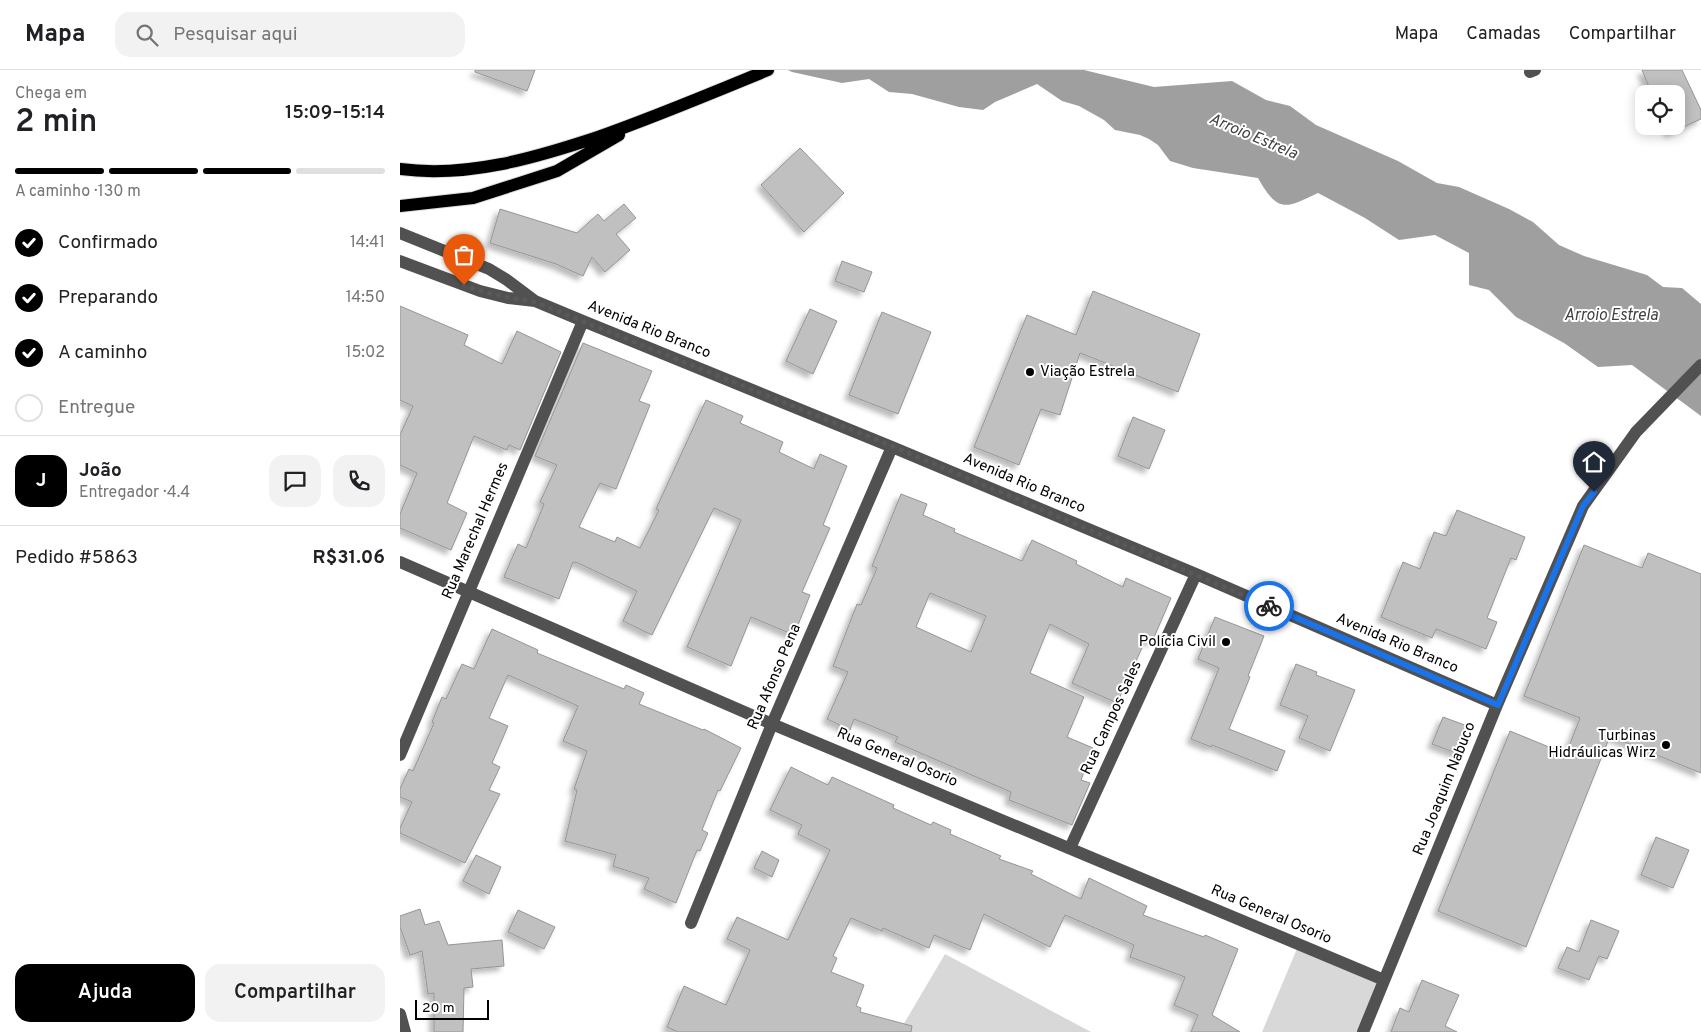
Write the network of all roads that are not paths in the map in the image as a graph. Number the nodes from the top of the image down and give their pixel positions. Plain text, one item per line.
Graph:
1 (768, 70) edge
2 (651, 118) junction
3 (400, 169) edge
4 (400, 206) edge
5 (400, 232) edge
6 (400, 261) edge
7 (535, 302) junction
8 (583, 321) junction
9 (1701, 365) edge
10 (892, 446) junction
11 (400, 562) edge
12 (1196, 574) junction
13 (468, 592) junction
14 (1498, 705) junction
15 (772, 724) junction
16 (400, 755) edge
17 (1070, 848) junction
18 (691, 922) dead end
19 (1384, 980) junction
20 (400, 1014) edge
21 (405, 1032) edge
22 (1363, 1032) edge

1 - 2 main road
2 - 3 main road
2 - 4 main road
5 - 7 street, Avenida Rio Branco
6 - 7 street, Avenida Rio Branco
7 - 8 street, Avenida Rio Branco
8 - 10 street, Avenida Rio Branco
8 - 13 street, Rua Marechal Hermes
9 - 14 street, Rua Joaquim Nabuco
10 - 12 street, Avenida Rio Branco
10 - 15 street, Rua Afonso Pena
11 - 13 street, Rua General Osorio
12 - 14 street, Avenida Rio Branco
12 - 17 street, Rua Campos Sales
13 - 15 street, Rua General Osorio
13 - 16 street, Rua Marechal Hermes
14 - 19 street, Rua Joaquim Nabuco
15 - 17 street, Rua General Osorio
15 - 18 street, Rua Afonso Pena
17 - 19 street, Rua General Osorio
19 - 22 street, Rua Joaquim Nabuco
20 - 21 street

